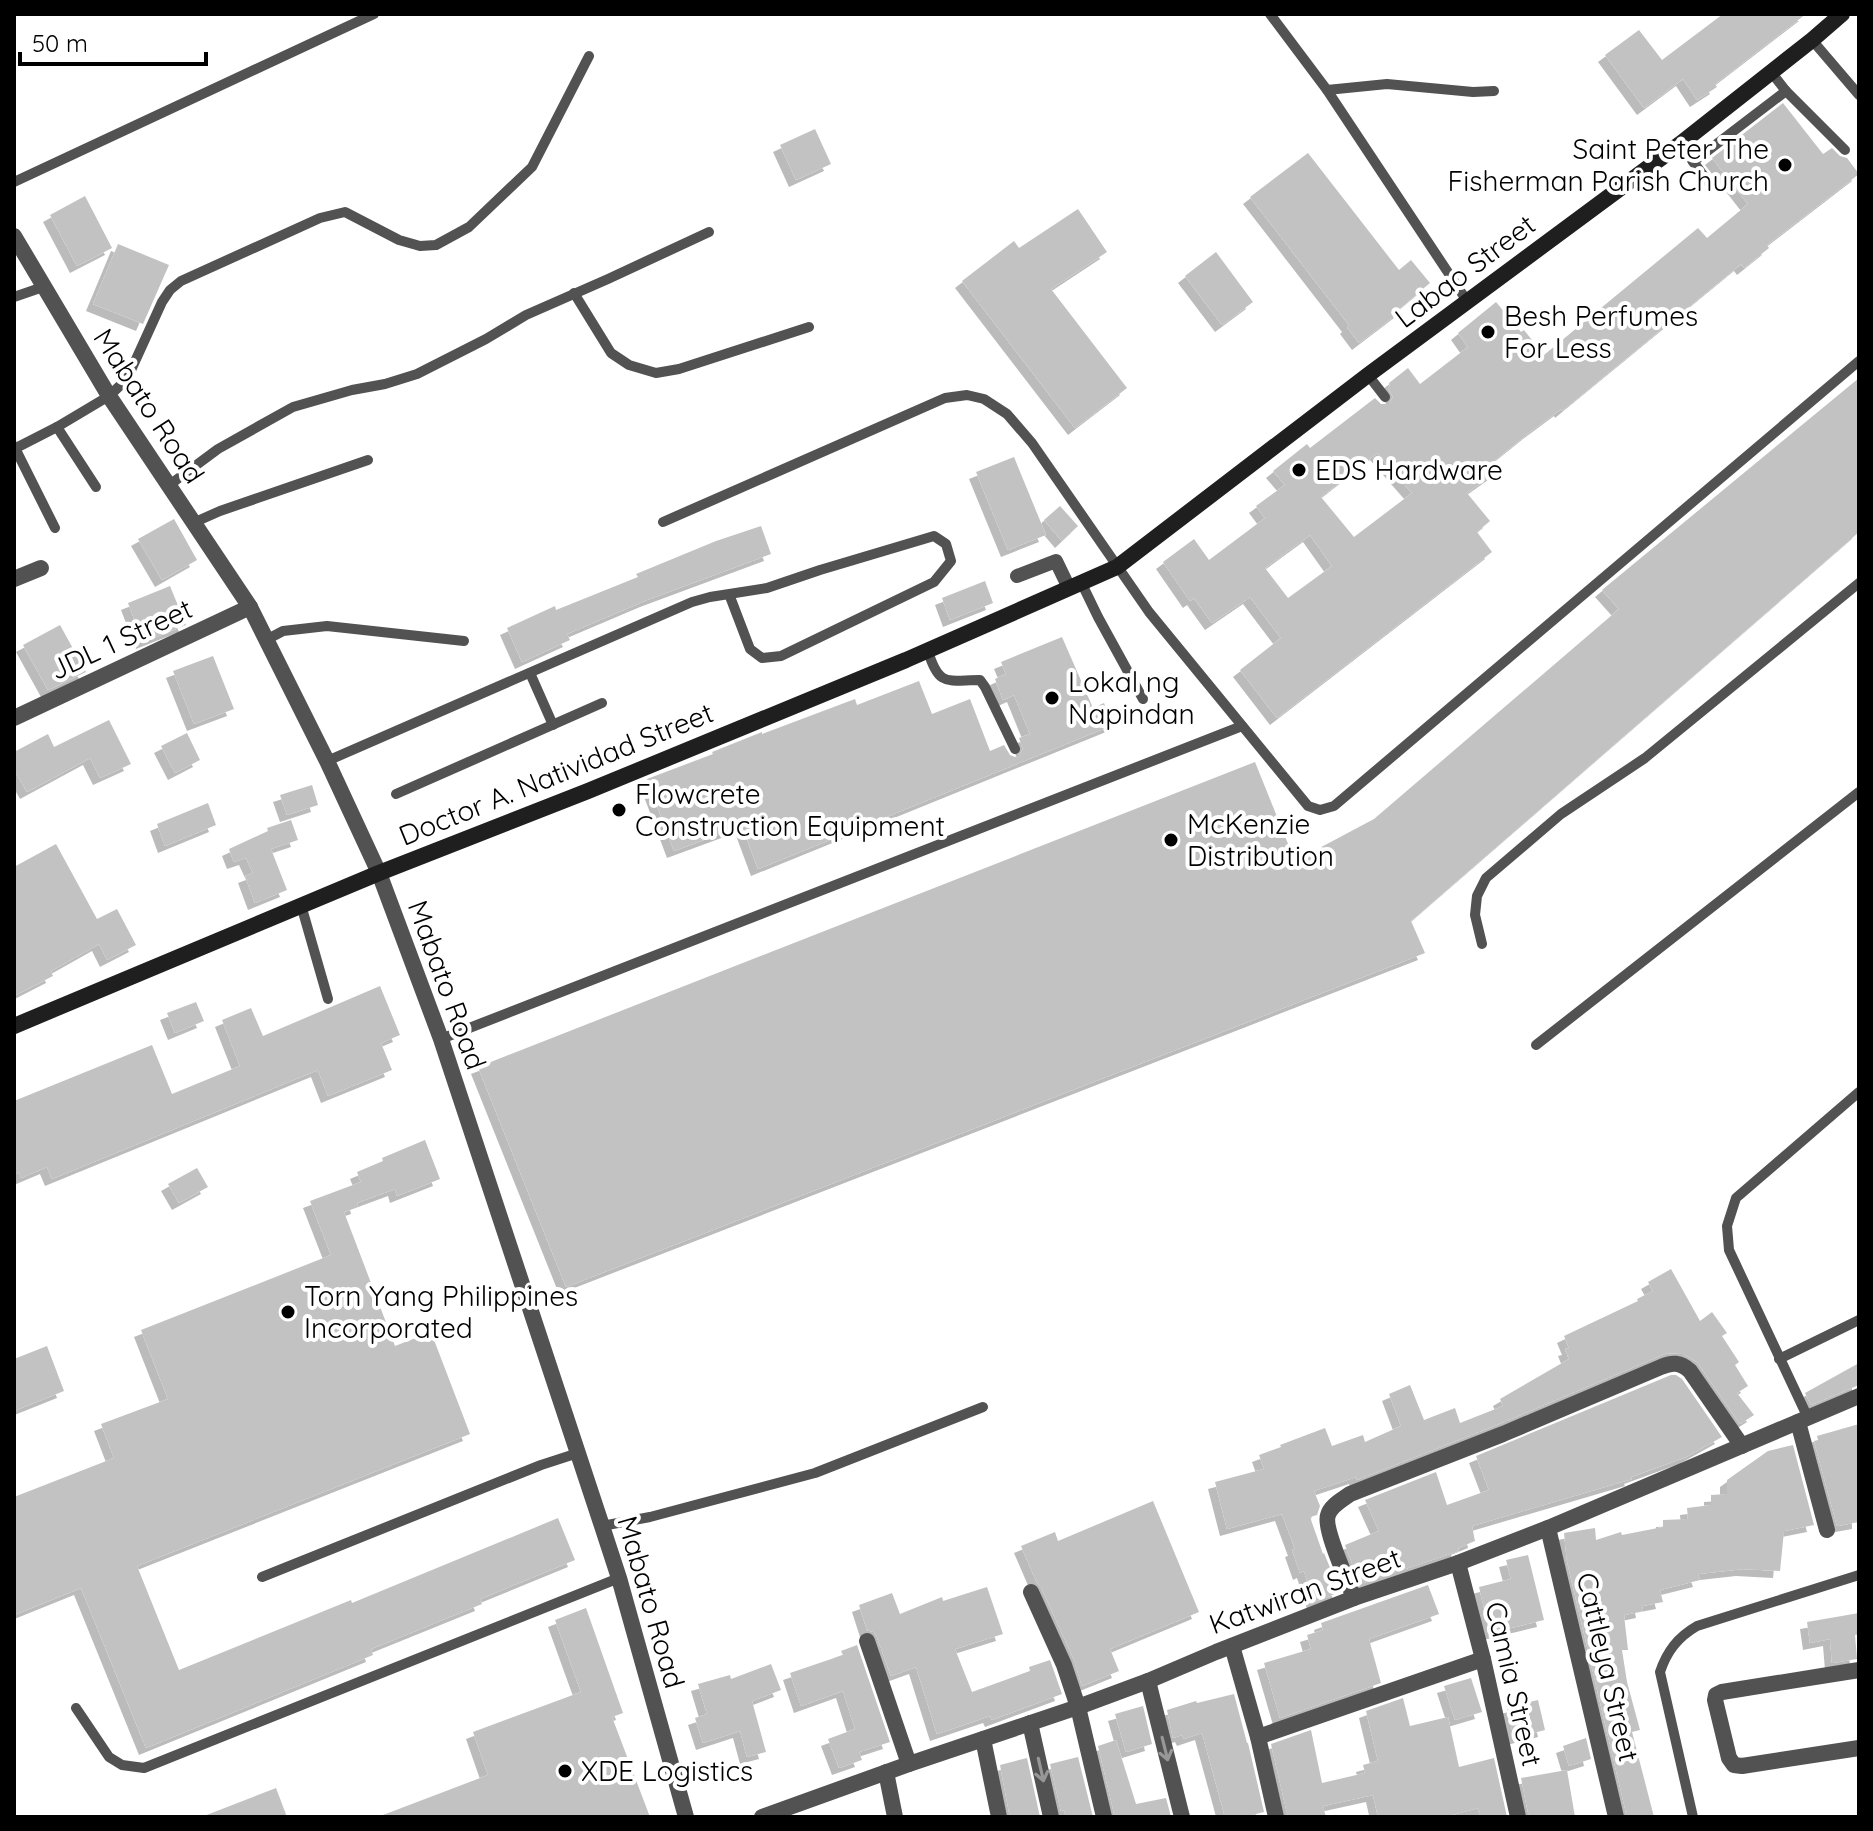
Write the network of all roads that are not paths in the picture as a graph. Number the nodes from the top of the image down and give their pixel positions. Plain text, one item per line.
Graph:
1 (374, 14) edge
2 (1270, 14) edge
3 (1842, 14) edge
4 (1812, 40) junction
5 (589, 56) dead end
6 (1771, 72) junction
7 (1327, 90) junction
8 (1494, 91) dead end
9 (1786, 91) junction
10 (1859, 95) edge
11 (1680, 144) junction
12 (1845, 150) dead end
13 (1693, 162) junction
14 (14, 182) edge
15 (1709, 183) dead end
16 (709, 232) dead end
17 (14, 236) edge
18 (43, 287) junction
19 (574, 293) junction
20 (14, 297) edge
21 (1467, 301) junction
22 (809, 327) dead end
23 (1859, 361) edge
24 (1368, 375) junction
25 (109, 396) junction
26 (1385, 397) dead end
27 (57, 427) junction
28 (14, 447) edge
29 (368, 460) dead end
30 (168, 486) junction
31 (96, 487) dead end
32 (663, 522) dead end
33 (193, 523) junction
34 (55, 528) dead end
35 (1117, 567) junction
36 (41, 568) dead end
37 (1017, 576) dead end
38 (14, 579) edge
39 (1859, 583) edge
40 (1075, 585) junction
41 (729, 594) junction
42 (250, 607) junction
43 (266, 640) junction
44 (464, 641) dead end
45 (928, 651) junction
46 (530, 673) junction
47 (1143, 699) dead end
48 (602, 703) dead end
49 (14, 718) edge
50 (553, 725) junction
51 (1242, 726) junction
52 (1015, 749) dead end
53 (327, 761) junction
54 (1859, 792) edge
55 (396, 794) dead end
56 (379, 873) junction
57 (301, 905) junction
58 (1482, 944) dead end
59 (328, 999) dead end
60 (14, 1026) edge
61 (441, 1039) junction
62 (1536, 1045) dead end
63 (1859, 1092) edge
64 (1859, 1320) edge
65 (1779, 1359) junction
66 (1859, 1396) edge
67 (983, 1407) dead end
68 (1803, 1420) junction
69 (1742, 1446) junction
70 (578, 1453) junction
71 (602, 1526) junction
72 (1548, 1528) junction
73 (1827, 1530) dead end
74 (1458, 1563) junction
75 (1859, 1575) edge
76 (262, 1577) dead end
77 (619, 1578) junction
78 (1031, 1592) dead end
79 (1354, 1598) junction
80 (867, 1641) dead end
81 (1232, 1646) junction
82 (1483, 1659) junction
83 (1859, 1670) edge
84 (1148, 1681) junction
85 (1078, 1707) junction
86 (76, 1708) dead end
87 (1030, 1723) junction
88 (1258, 1737) junction
89 (983, 1739) junction
90 (1859, 1748) edge
91 (909, 1764) junction
92 (886, 1772) junction
93 (686, 1817) edge
94 (762, 1817) edge
95 (895, 1817) edge
96 (999, 1817) edge
97 (1051, 1817) edge
98 (1104, 1817) edge
99 (1182, 1817) edge
100 (1276, 1817) edge
101 (1518, 1817) edge
102 (1616, 1817) edge
103 (1693, 1817) edge

1 - 14 lane
2 - 7 lane
3 - 4 main road, Labao Street
4 - 6 main road, Labao Street
4 - 10 lane
5 - 25 lane
6 - 9 lane
6 - 11 main road, Labao Street
7 - 8 lane
7 - 21 lane
9 - 12 lane
9 - 13 lane
11 - 13 lane
11 - 21 main road, Labao Street
13 - 15 lane
16 - 19 lane
17 - 18 street, Mabato Road
18 - 20 lane
18 - 25 street, Mabato Road
19 - 22 lane
19 - 30 lane
21 - 24 main road, Labao Street
23 - 51 lane
24 - 26 lane
24 - 35 main road, Labao Street
25 - 27 lane
25 - 30 street, Mabato Road
27 - 28 lane
27 - 31 lane
28 - 34 lane
29 - 33 lane
30 - 33 street, Mabato Road
32 - 35 lane
33 - 42 street, Mabato Road
35 - 40 main road, Doctor A. Natividad Street
35 - 51 lane
36 - 38 street
37 - 40 street
39 - 58 lane
40 - 45 main road, Doctor A. Natividad Street
40 - 47 lane
41 - 41 lane
41 - 46 lane
42 - 43 street, Mabato Road
42 - 49 street, JDL 1 Street
43 - 44 lane
43 - 53 street, Mabato Road
45 - 52 lane
45 - 56 main road, Doctor A. Natividad Street
46 - 50 lane
46 - 53 lane
48 - 50 lane
50 - 55 lane
51 - 61 lane
53 - 56 street, Mabato Road
54 - 62 lane
56 - 57 main road, Doctor A. Natividad Street
56 - 61 street, Mabato Road
57 - 59 lane
57 - 60 main road, Doctor A. Natividad Street
61 - 70 street, Mabato Road
63 - 65 lane
64 - 65 lane
65 - 68 lane
66 - 68 street, Katwiran Street
67 - 71 lane
68 - 69 street, Katwiran Street
68 - 73 street
69 - 72 street, Katwiran Street
69 - 79 street
70 - 71 street, Mabato Road
70 - 76 lane
71 - 77 street, Mabato Road
72 - 74 street, Katwiran Street
72 - 102 street, Cattleya Street
74 - 79 street, Katwiran Street
74 - 82 street, Camia Street
75 - 103 lane
77 - 86 lane
77 - 93 street, Mabato Road
78 - 85 street
79 - 81 street, Katwiran Street
80 - 91 street
81 - 84 street, Katwiran Street
81 - 88 street
82 - 88 street
82 - 101 street, Camia Street
83 - 90 street
84 - 85 street, Katwiran Street
84 -> 99 street
85 - 87 street, Katwiran Street
85 - 98 street
87 - 89 street, Katwiran Street
87 -> 97 street
88 - 100 street
89 - 91 street, Katwiran Street
89 - 96 street
91 - 92 street, Katwiran Street
92 - 94 street, Katwiran Street
92 - 95 street

